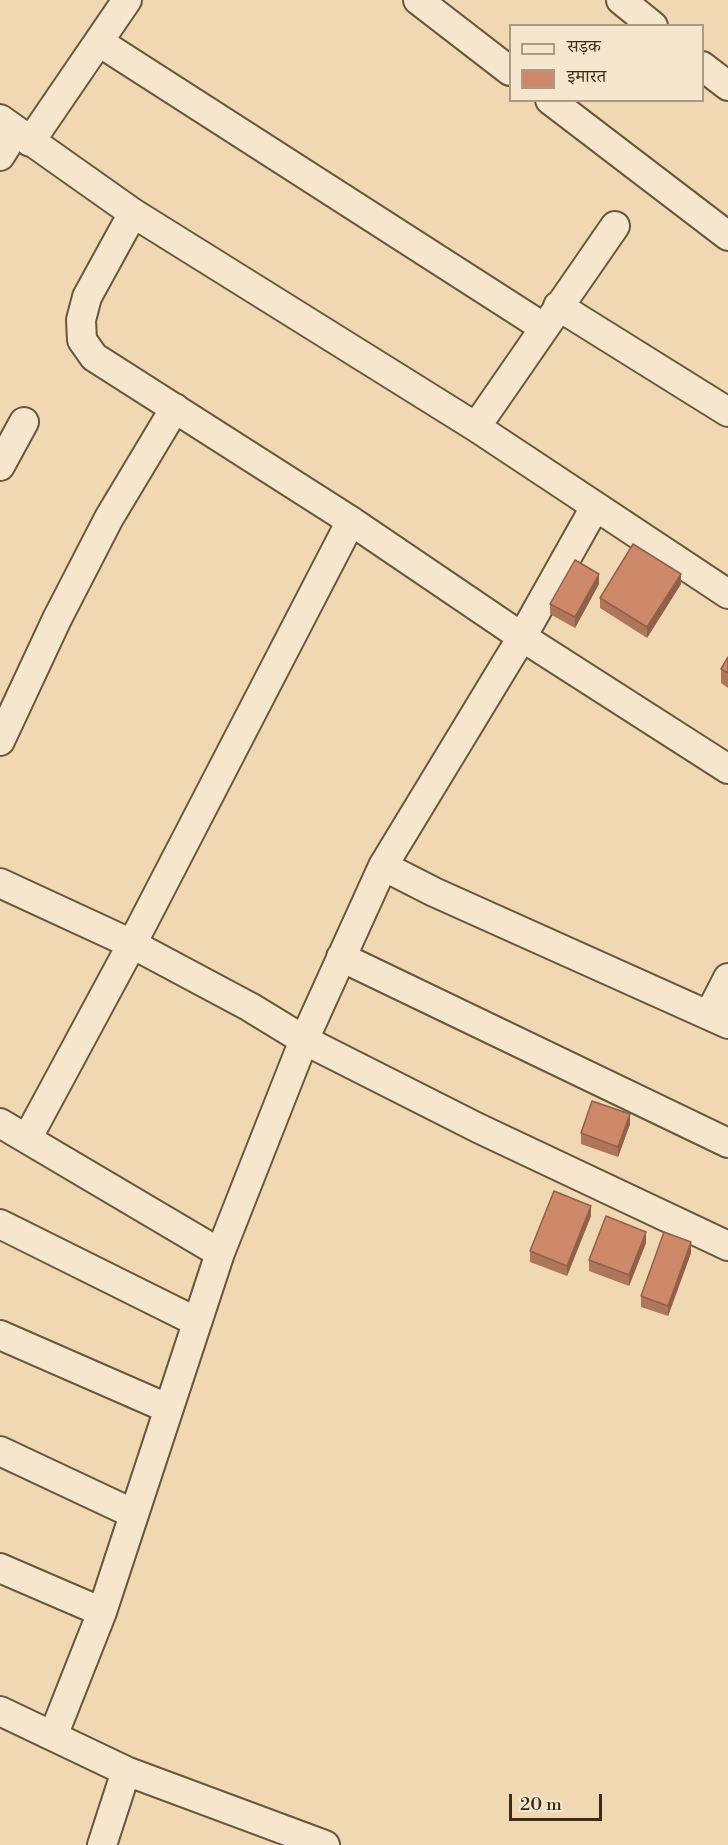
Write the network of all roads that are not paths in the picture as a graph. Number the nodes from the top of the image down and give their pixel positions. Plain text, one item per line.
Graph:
1 (127, 0) edge
2 (418, 0) edge
3 (621, 0) edge
4 (651, 24) edge
5 (99, 42) junction
6 (704, 68) edge
7 (509, 70) edge
8 (728, 86) edge
9 (553, 102) edge
10 (15, 131) edge
11 (0, 156) edge
12 (133, 213) junction
13 (615, 226) dead end
14 (728, 236) edge
15 (550, 317) junction
16 (174, 408) junction
17 (728, 412) edge
18 (24, 422) dead end
19 (476, 427) junction
20 (0, 466) edge
21 (595, 507) junction
22 (351, 521) junction
23 (728, 594) edge
24 (522, 637) junction
25 (0, 741) edge
26 (728, 769) edge
27 (383, 866) junction
28 (0, 883) edge
29 (132, 944) junction
30 (342, 957) junction
31 (728, 978) edge
32 (718, 1019) edge
33 (304, 1040) junction
34 (0, 1123) edge
35 (27, 1139) junction
36 (728, 1143) edge
37 (0, 1224) edge
38 (728, 1246) edge
39 (220, 1253) junction
40 (197, 1322) junction
41 (0, 1335) edge
42 (167, 1408) junction
43 (0, 1451) edge
44 (132, 1514) junction
45 (0, 1568) edge
46 (102, 1611) junction
47 (0, 1711) edge
48 (53, 1736) junction
49 (126, 1772) junction
50 (102, 1845) edge
51 (325, 1845) edge

1 - 5 street
2 - 7 street
3 - 4 street
5 - 10 street
5 - 15 street
6 - 8 street
9 - 14 street
10 - 11 street
10 - 12 street
12 - 16 street
12 - 19 street
13 - 15 street
15 - 17 street
15 - 19 street
16 - 22 street
16 - 25 street
18 - 20 street
19 - 21 street
21 - 23 street
21 - 24 street
22 - 24 street
22 - 29 street
24 - 26 street
24 - 27 street
27 - 30 street
27 - 32 street
28 - 29 street
29 - 33 street
29 - 35 street
30 - 33 street
30 - 36 street
31 - 32 street
33 - 38 street
33 - 39 street
34 - 35 street
35 - 39 street
37 - 40 street
39 - 40 street
40 - 42 street
41 - 42 street
42 - 44 street
43 - 44 street
44 - 46 street
45 - 46 street
46 - 48 street
47 - 48 street
48 - 49 street
49 - 50 street
49 - 51 street

